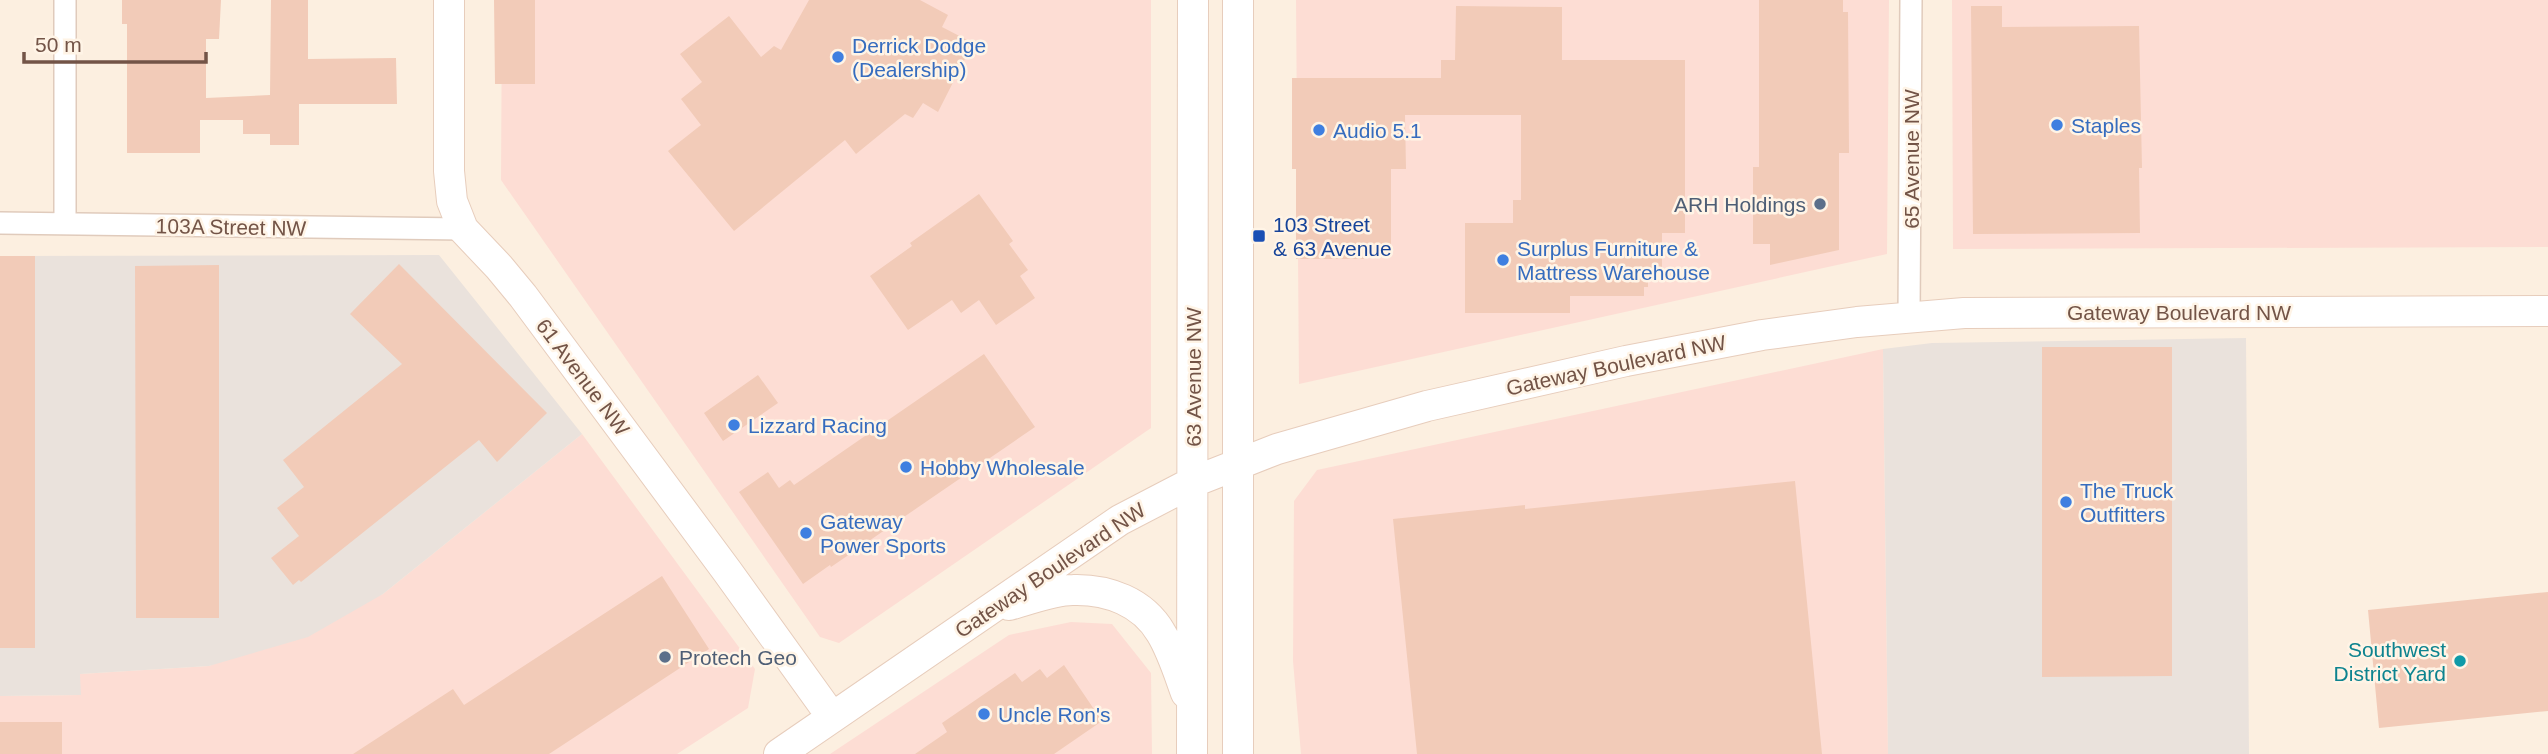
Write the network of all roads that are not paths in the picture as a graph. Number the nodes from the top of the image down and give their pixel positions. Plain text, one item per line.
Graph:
1 (65, 0) edge
2 (449, 0) edge
3 (1193, 0) edge
4 (1238, 0) edge
5 (1911, 0) edge
6 (0, 223) edge
7 (65, 223) junction
8 (463, 229) junction
9 (2548, 311) edge
10 (1909, 317) junction
11 (1238, 464) junction
12 (1193, 482) junction
13 (989, 610) junction
14 (1192, 708) junction
15 (832, 717) junction
16 (779, 754) edge
17 (1192, 754) edge
18 (1238, 754) edge

1 - 7 street
2 - 8 main road, 61 Avenue NW
3 - 12 main road, 63 Avenue NW
4 - 11 main road
5 - 10 street, 65 Avenue NW
6 - 7 street, 103A Street NW
7 - 8 street, 103A Street NW
8 - 15 main road, 61 Avenue NW
9 - 10 main road, Gateway Boulevard NW
10 - 11 main road, Gateway Boulevard NW
11 - 12 main road, Gateway Boulevard NW
11 - 18 main road
12 - 13 main road, Gateway Boulevard NW
12 - 14 main road, 63 Avenue NW
13 - 14 main road
13 - 15 main road, Gateway Boulevard NW
14 - 17 main road, 63 Avenue NW
15 - 16 main road, Gateway Boulevard NW

